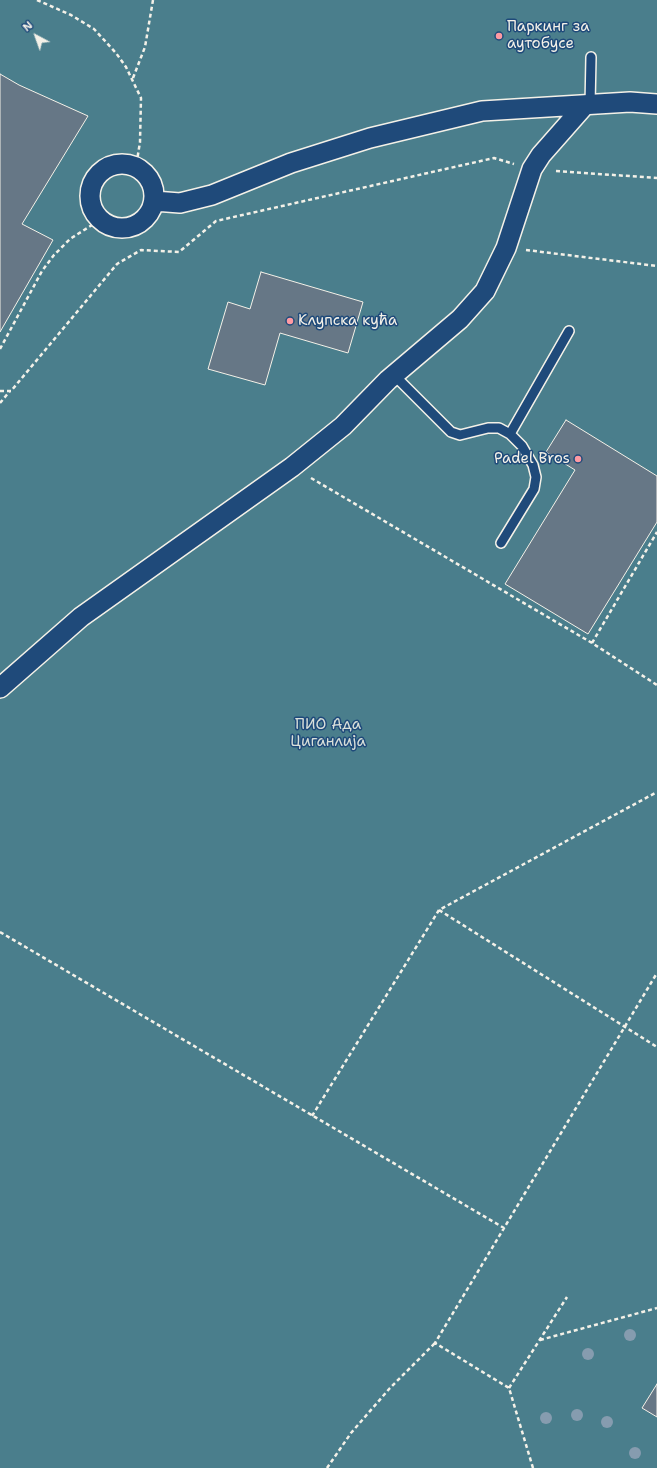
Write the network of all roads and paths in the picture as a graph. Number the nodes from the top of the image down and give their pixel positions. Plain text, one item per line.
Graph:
1 (37, 0) edge
2 (153, 0) edge
3 (591, 57) dead end
4 (133, 78) junction
5 (657, 104) edge
6 (588, 105) junction
7 (136, 167) junction
8 (532, 169) junction
9 (657, 178) edge
10 (154, 201) junction
11 (100, 220) junction
12 (506, 248) junction
13 (657, 266) edge
14 (569, 331) dead end
15 (0, 349) edge
16 (394, 375) junction
17 (0, 391) edge
18 (11, 391) junction
19 (0, 403) edge
20 (510, 434) junction
21 (292, 466) junction
22 (657, 532) edge
23 (501, 543) dead end
24 (592, 643) junction
25 (657, 685) edge
26 (0, 688) edge
27 (657, 792) edge
28 (439, 910) junction
29 (0, 932) edge
30 (657, 973) edge
31 (625, 1027) junction
32 (657, 1047) edge
33 (312, 1116) junction
34 (504, 1228) junction
35 (567, 1297) dead end
36 (657, 1308) edge
37 (540, 1340) junction
38 (435, 1343) junction
39 (509, 1388) junction
40 (327, 1468) edge
41 (533, 1468) edge

1 - 4 path
2 - 4 path
3 - 6 lane
4 - 7 path
5 - 6 street
6 - 8 street
6 - 10 street
7 - 10 street
7 - 11 street
8 - 9 path
8 - 12 street
8 - 18 path
10 - 11 street
11 - 15 path
12 - 13 path
12 - 16 street
14 - 20 lane
16 - 20 lane
16 - 21 street
17 - 18 path
18 - 19 path
20 - 23 lane
21 - 24 path
21 - 26 street
22 - 24 path
24 - 25 path
27 - 28 path
28 - 31 path
28 - 33 path
29 - 33 path
30 - 31 path
31 - 32 path
31 - 34 path
33 - 34 path
34 - 38 path
35 - 37 path
36 - 37 path
37 - 39 path
38 - 39 path
38 - 40 path
39 - 41 path

